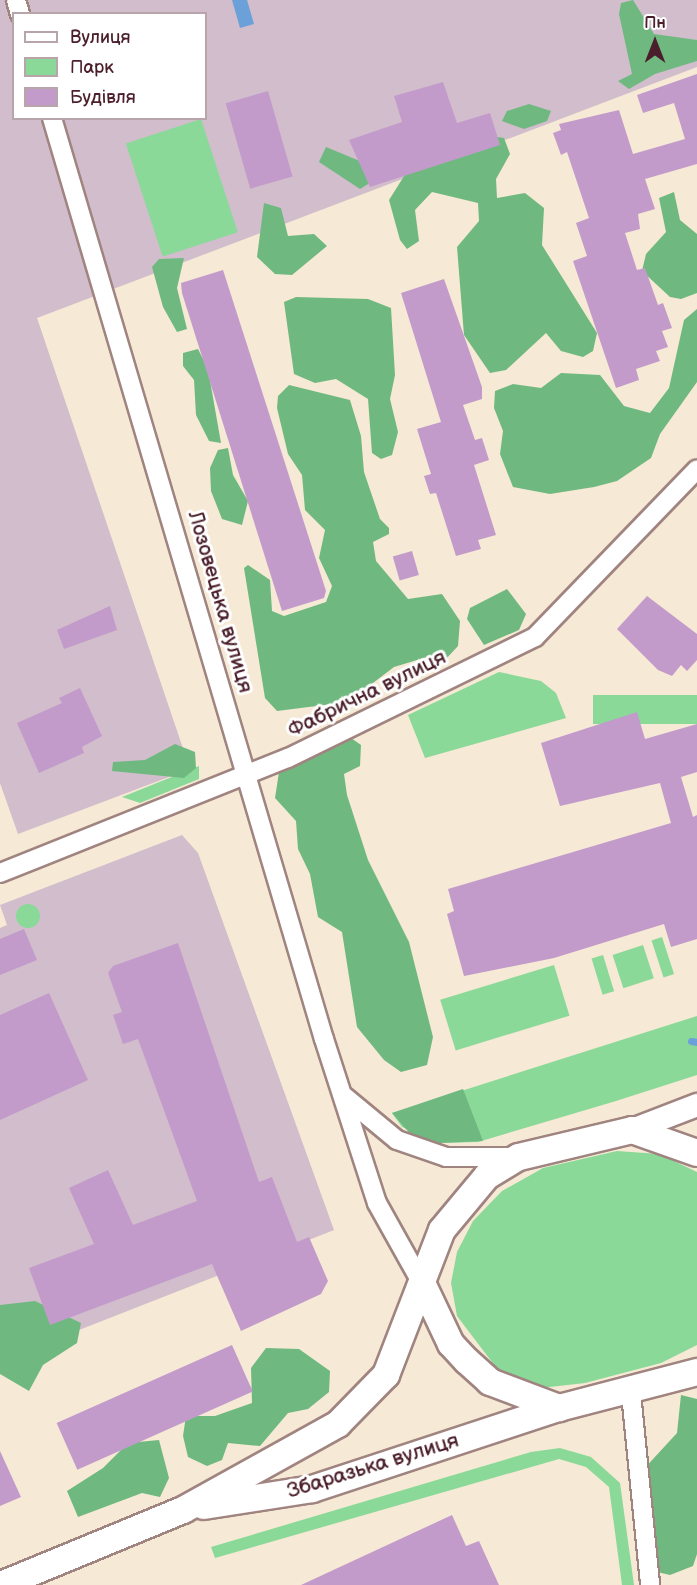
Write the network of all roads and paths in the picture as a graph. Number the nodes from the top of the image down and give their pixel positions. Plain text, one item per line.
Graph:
1 (53, 120) edge
2 (697, 469) edge
3 (246, 774) junction
4 (0, 873) edge
5 (345, 1097) junction
6 (697, 1105) edge
7 (632, 1130) junction
8 (697, 1153) edge
9 (519, 1157) junction
10 (424, 1287) junction
11 (696, 1371) edge
12 (631, 1393) junction
13 (559, 1408) junction
14 (183, 1510) junction
15 (1, 1585) edge
16 (650, 1585) edge

1 - 3 street, Лозовецька вулиця
2 - 3 street, Фабрична вулиця
3 - 4 street, Фабрична вулиця
3 - 5 street, Лозовецька вулиця
5 - 9 street
5 - 10 street, Лозовецька вулиця
6 - 7 street
7 - 8 main road
7 - 9 main road
9 - 10 main road, Збаразька вулиця
10 - 13 main road
10 - 14 main road, Збаразька вулиця
11 - 12 main road, Збаразька вулиця
12 - 13 main road, Збаразька вулиця
12 - 16 street
13 - 14 main road, Збаразька вулиця
14 - 15 main road, Збаразька вулиця

